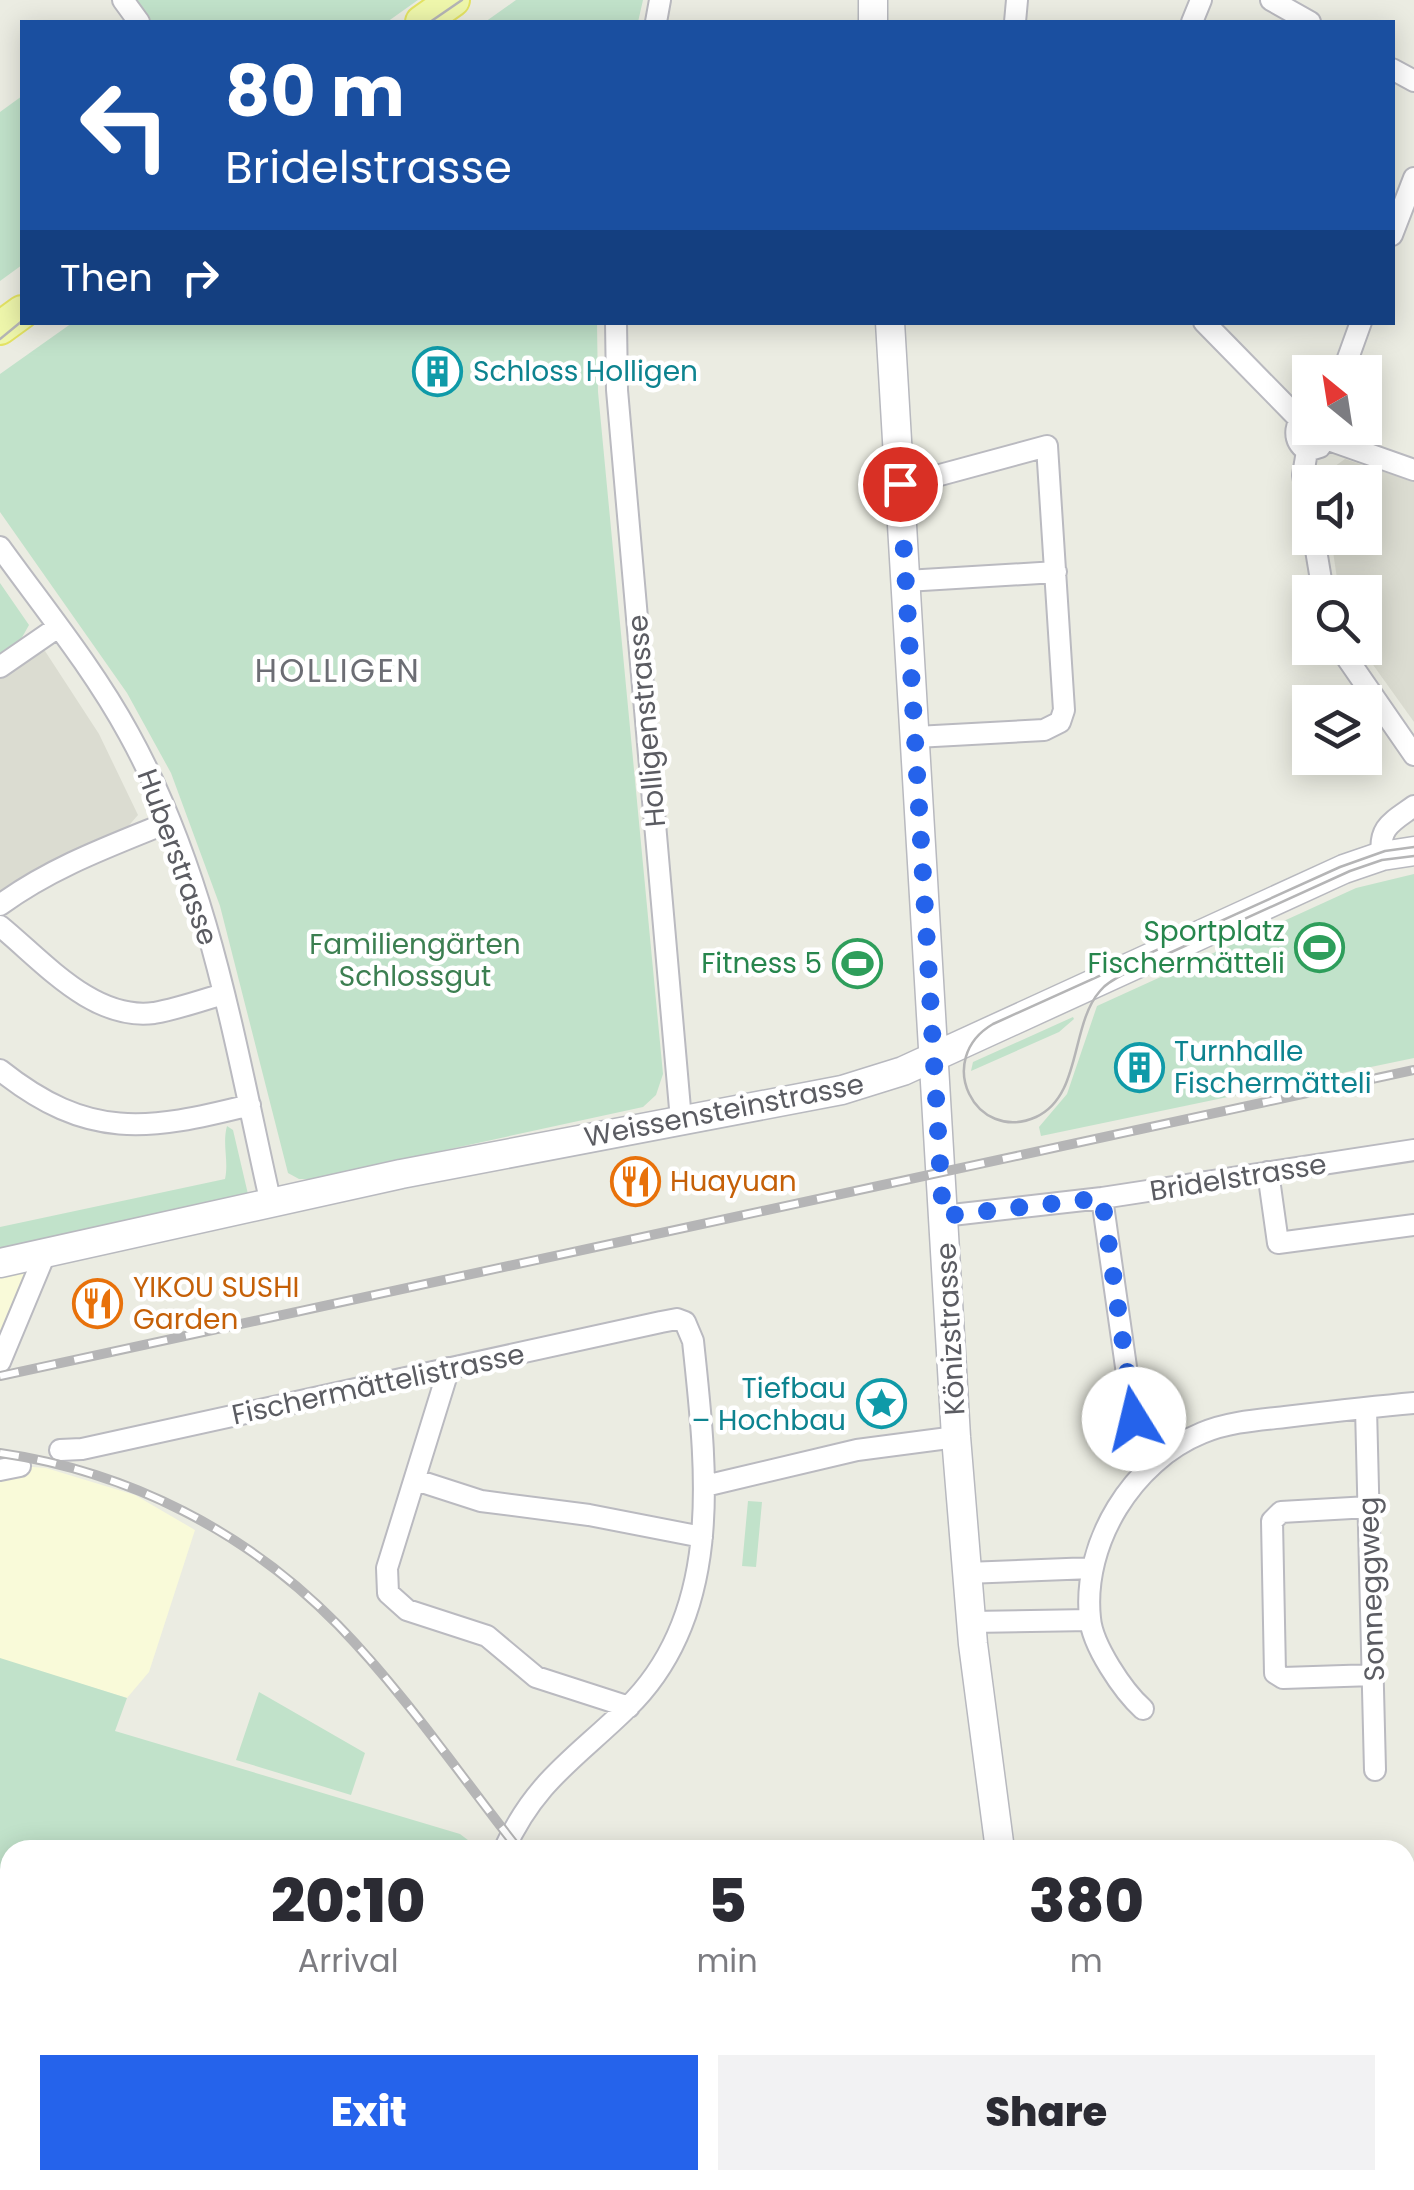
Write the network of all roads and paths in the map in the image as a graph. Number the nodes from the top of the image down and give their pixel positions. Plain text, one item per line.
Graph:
1 (453, 0) edge
2 (1270, 0) edge
3 (425, 20) edge
4 (1306, 20) edge
5 (1414, 178) edge
6 (1395, 227) edge
7 (616, 325) edge
8 (890, 325) edge
9 (1207, 325) edge
10 (1360, 325) edge
11 (1349, 355) edge
12 (1292, 403) edge
13 (1302, 445) edge
14 (1321, 445) edge
15 (1356, 445) edge
16 (1307, 451) junction
17 (1305, 465) edge
18 (1414, 470) edge
19 (914, 482) dead end
20 (0, 547) edge
21 (1056, 572) junction
22 (906, 581) junction
23 (58, 627) junction
24 (1352, 665) edge
25 (0, 667) edge
26 (916, 737) junction
27 (1414, 754) edge
28 (1414, 806) edge
29 (169, 822) junction
30 (1414, 851) edge
31 (1382, 856) junction
32 (0, 905) edge
33 (0, 926) edge
34 (223, 994) junction
35 (935, 1056) junction
36 (0, 1070) edge
37 (250, 1105) junction
38 (681, 1120) junction
39 (1414, 1150) edge
40 (1268, 1172) junction
41 (1102, 1198) junction
42 (271, 1204) junction
43 (943, 1216) junction
44 (1414, 1225) edge
45 (45, 1254) junction
46 (0, 1263) edge
47 (0, 1362) edge
48 (449, 1368) junction
49 (1414, 1402) edge
50 (1366, 1408) junction
51 (956, 1437) junction
52 (60, 1450) dead end
53 (1155, 1462) junction
54 (416, 1480) junction
55 (704, 1486) junction
56 (1369, 1507) junction
57 (702, 1537) junction
58 (1092, 1568) junction
59 (966, 1573) junction
60 (1090, 1620) junction
61 (971, 1622) junction
62 (1374, 1674) junction
63 (629, 1707) junction
64 (1143, 1709) dead end
65 (1375, 1770) dead end
66 (509, 1840) edge
67 (999, 1840) edge

1 - 3 main road
2 - 4 street
5 - 6 street
7 - 38 street, Holligenstrasse
8 - 22 main road, Könizstrasse
9 - 12 street
10 - 11 street
13 - 16 street
14 - 16 street
15 - 18 street
16 - 17 street
19 - 21 street
20 - 23 street, Huberstrasse
21 - 22 street
21 - 26 street
22 - 26 main road, Könizstrasse
23 - 25 street
23 - 29 street, Huberstrasse
24 - 27 street
26 - 35 main road, Könizstrasse
28 - 31 street
29 - 32 street
29 - 34 street, Huberstrasse
30 - 31 main road, Weissensteinstrasse
31 - 35 main road, Weissensteinstrasse
33 - 34 street
34 - 37 street, Huberstrasse
35 - 38 main road, Weissensteinstrasse
35 - 43 main road, Könizstrasse
36 - 37 street
37 - 42 street, Huberstrasse
38 - 42 main road, Weissensteinstrasse
39 - 40 street, Bridelstrasse
40 - 41 street, Bridelstrasse
40 - 44 street
41 - 43 street, Bridelstrasse
41 - 53 street
42 - 45 main road, Weissensteinstrasse
43 - 51 main road, Könizstrasse
45 - 46 main road, Weissensteinstrasse
45 - 47 street
48 - 52 street, Fischermättelistrasse
48 - 54 street
48 - 55 street, Fischermättelistrasse
49 - 50 street
50 - 53 street
50 - 56 street, Sonneggweg
51 - 55 street, Könizstrasse
51 - 59 main road, Könizstrasse
53 - 58 street
54 - 57 street
54 - 63 street
55 - 57 street
56 - 62 street, Sonneggweg
56 - 62 street
57 - 63 street
58 - 59 street
58 - 60 street
59 - 61 main road, Könizstrasse
60 - 61 street
60 - 64 street
61 - 67 main road, Könizstrasse
62 - 65 street, Sonneggweg
63 - 66 street

